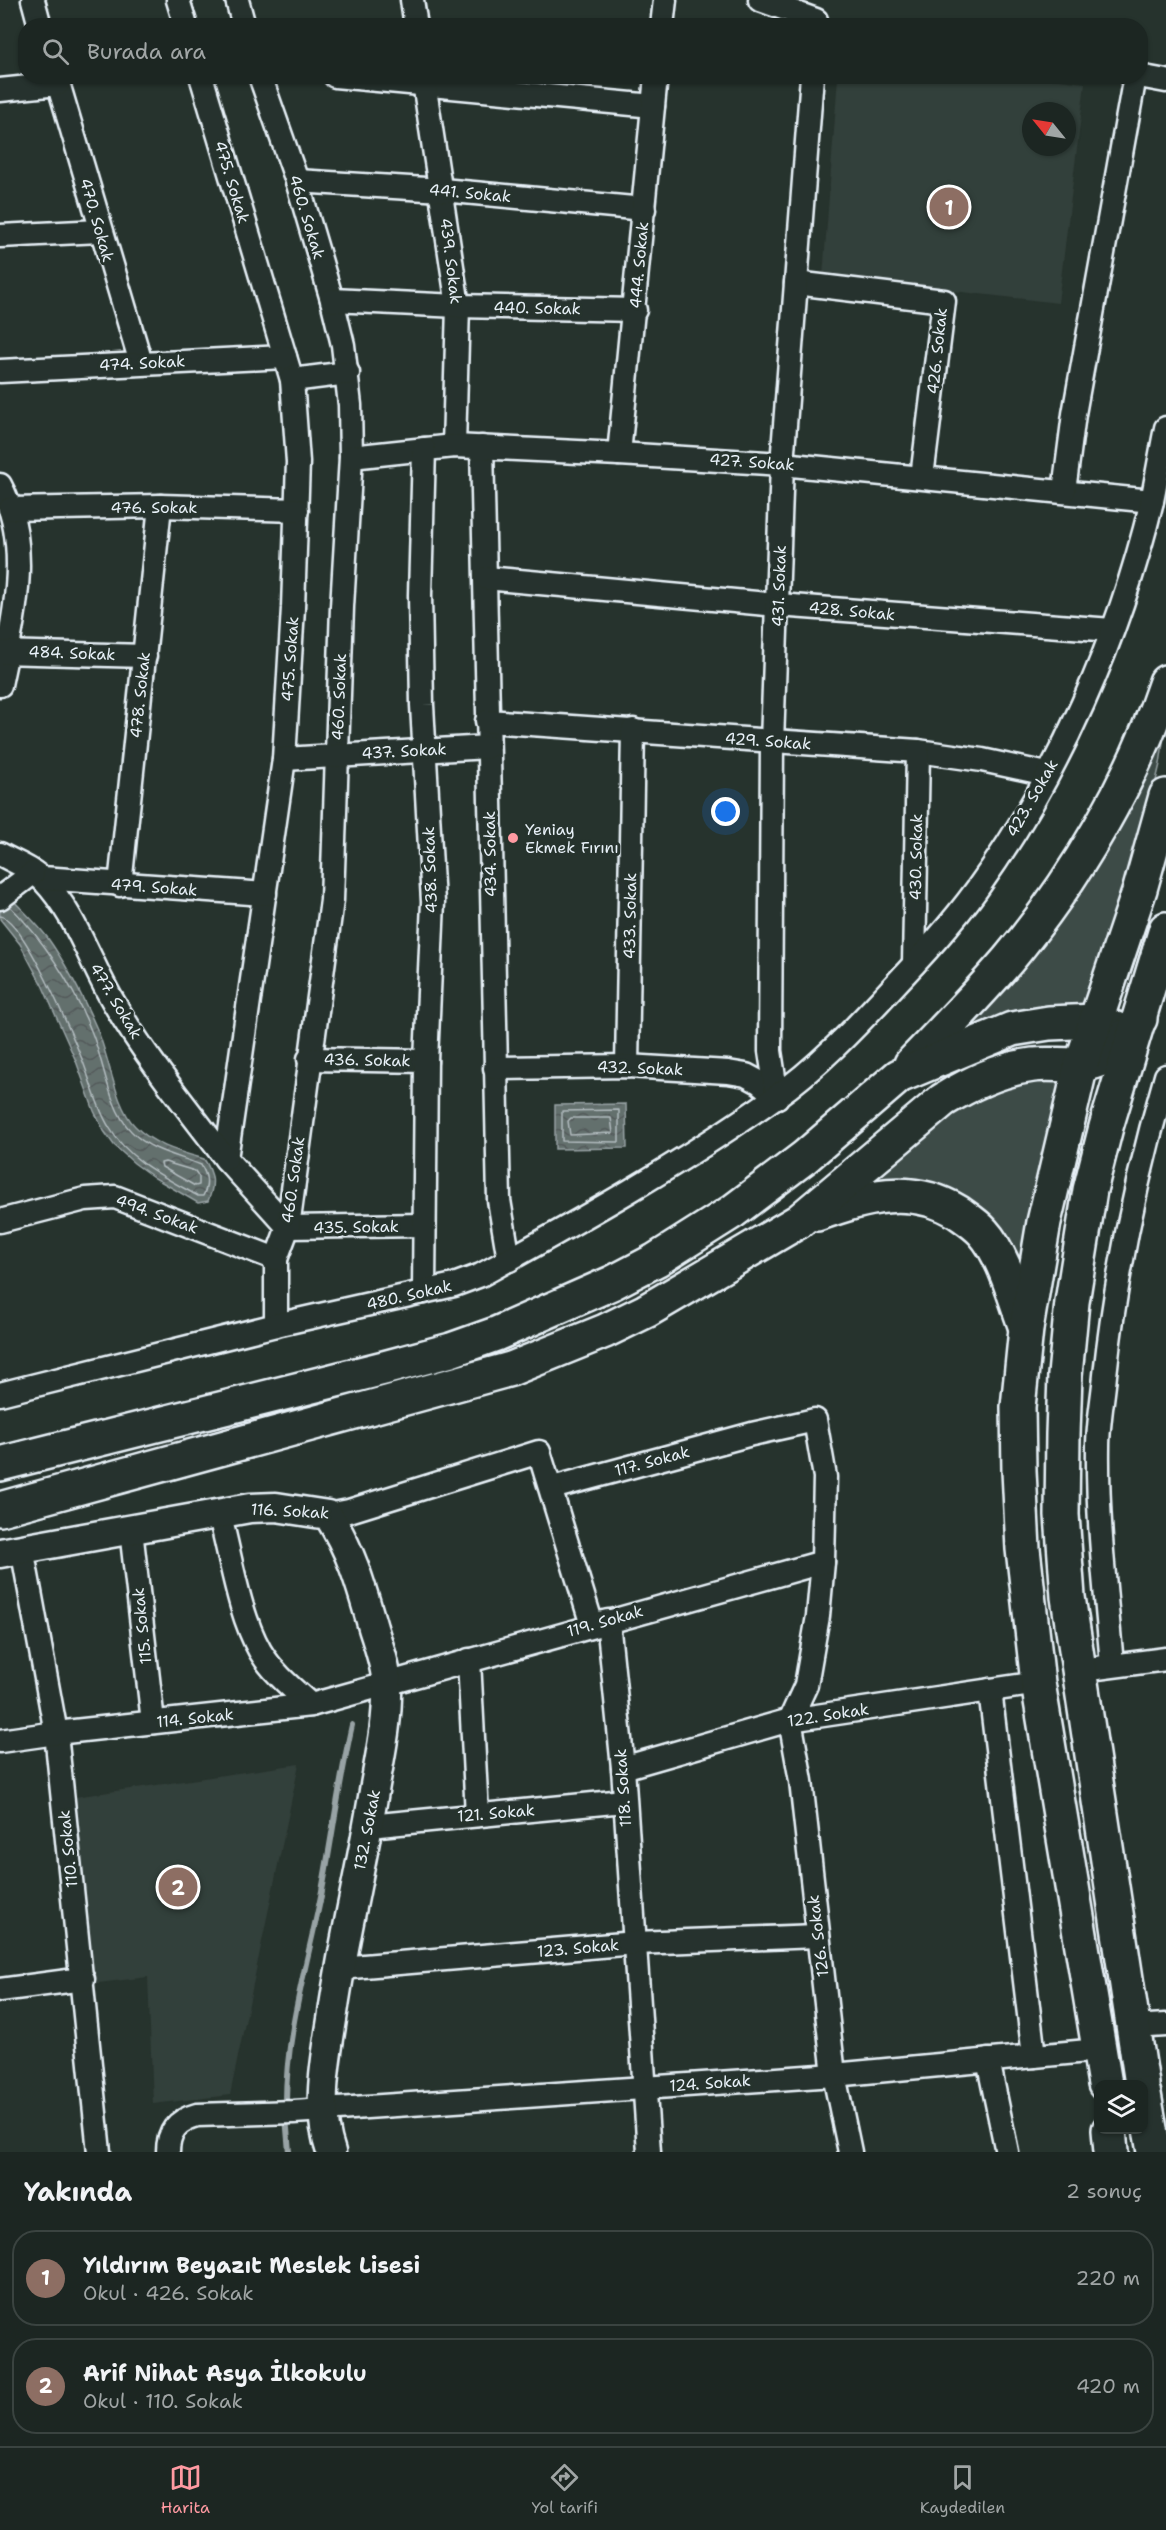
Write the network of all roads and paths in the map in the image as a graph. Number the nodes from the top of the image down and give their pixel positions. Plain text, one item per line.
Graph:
1 (33, 0) edge
2 (178, 0) edge
3 (237, 0) edge
4 (412, 0) edge
5 (665, 0) edge
6 (760, 0) edge
7 (817, 15) edge
8 (38, 18) edge
9 (184, 18) edge
10 (242, 18) edge
11 (415, 18) edge
12 (663, 18) edge
13 (1148, 78) edge
14 (1166, 81) edge
15 (34, 84) edge
16 (58, 84) edge
17 (203, 84) edge
18 (263, 84) edge
19 (425, 84) edge
20 (459, 84) edge
21 (655, 84) edge
22 (811, 84) edge
23 (1134, 84) edge
24 (0, 90) edge
25 (653, 106) junction
26 (297, 181) junction
27 (442, 190) junction
28 (644, 209) junction
29 (100, 231) junction
30 (0, 236) edge
31 (796, 282) junction
32 (332, 300) junction
33 (458, 306) junction
34 (635, 310) junction
35 (285, 357) junction
36 (141, 363) junction
37 (0, 371) edge
38 (348, 373) junction
39 (292, 380) junction
40 (1166, 428) edge
41 (454, 446) junction
42 (482, 447) junction
43 (424, 449) junction
44 (619, 454) junction
45 (351, 457) junction
46 (782, 464) junction
47 (922, 477) junction
48 (0, 484) edge
49 (1064, 491) junction
50 (1152, 501) junction
51 (160, 506) junction
52 (10, 509) junction
53 (297, 510) junction
54 (486, 578) junction
55 (778, 605) junction
56 (1112, 630) junction
57 (4, 651) edge
58 (145, 656) junction
59 (1166, 682) edge
60 (0, 685) edge
61 (487, 721) junction
62 (633, 730) junction
63 (772, 742) junction
64 (488, 747) junction
65 (424, 751) junction
66 (918, 751) junction
67 (337, 755) junction
68 (284, 759) junction
69 (1047, 774) junction
70 (1166, 796) edge
71 (0, 854) edge
72 (38, 876) junction
73 (120, 885) junction
74 (265, 894) junction
75 (5, 895) edge
76 (1166, 929) edge
77 (914, 964) junction
78 (1096, 1021) junction
79 (1131, 1029) junction
80 (309, 1059) junction
81 (426, 1061) junction
82 (1081, 1065) junction
83 (627, 1066) junction
84 (495, 1068) junction
85 (899, 1076) junction
86 (1166, 1076) edge
87 (777, 1097) junction
88 (226, 1159) junction
89 (0, 1221) edge
90 (799, 1221) junction
91 (424, 1225) junction
92 (288, 1227) junction
93 (276, 1259) junction
94 (510, 1260) junction
95 (424, 1292) junction
96 (276, 1325) junction
97 (1026, 1329) junction
98 (0, 1395) edge
99 (0, 1464) edge
100 (552, 1488) junction
101 (0, 1509) edge
102 (219, 1513) junction
103 (328, 1515) junction
104 (131, 1530) junction
105 (11, 1550) edge
106 (823, 1562) junction
107 (592, 1625) junction
108 (1166, 1659) edge
109 (469, 1660) junction
110 (1112, 1665) junction
111 (1078, 1672) junction
112 (1038, 1683) junction
113 (387, 1684) junction
114 (990, 1690) junction
115 (311, 1705) junction
116 (790, 1720) junction
117 (153, 1722) junction
118 (56, 1733) junction
119 (0, 1741) edge
120 (623, 1768) junction
121 (624, 1801) junction
122 (477, 1815) junction
123 (369, 1826) junction
124 (817, 1936) junction
125 (635, 1943) junction
126 (339, 1968) junction
127 (82, 1979) junction
128 (0, 1990) edge
129 (1166, 2025) edge
130 (1133, 2027) junction
131 (1098, 2050) junction
132 (1034, 2056) junction
133 (988, 2060) junction
134 (834, 2075) junction
135 (1104, 2080) edge
136 (1141, 2080) edge
137 (645, 2088) junction
138 (308, 2111) junction
139 (1148, 2120) edge
140 (844, 2123) junction
141 (1109, 2134) edge
142 (99, 2152) edge
143 (168, 2152) edge
144 (331, 2152) edge
145 (649, 2152) edge
146 (837, 2152) edge
147 (850, 2152) edge
148 (1007, 2152) edge
149 (1111, 2152) edge
150 (1154, 2152) edge

1 - 8 street
2 - 9 street
3 - 10 street
4 - 11 street
5 - 12 street
6 - 7 street
13 - 14 street
15 - 24 street
16 - 29 street, 470. Sokak
17 - 35 street, 475. Sokak
18 - 26 street, 460. Sokak
19 - 27 street, 439. Sokak
20 - 25 street
21 - 25 street, 444. Sokak
22 - 31 street, 431. Sokak
23 - 49 street
25 - 28 street, 444. Sokak
26 - 27 street, 441. Sokak
26 - 32 street, 460. Sokak
27 - 28 street, 441. Sokak
27 - 33 street, 439. Sokak
28 - 34 street, 444. Sokak
29 - 30 street
29 - 36 street, 470. Sokak
31 - 46 street, 431. Sokak
31 - 47 street, 426. Sokak
32 - 33 street, 440. Sokak
32 - 38 street, 460. Sokak
33 - 34 street, 440. Sokak
33 - 41 street, 439. Sokak
34 - 44 street, 444. Sokak
35 - 36 street, 474. Sokak
35 - 39 street, 475. Sokak
36 - 37 street, 474. Sokak
38 - 39 street
38 - 45 street, 460. Sokak
39 - 53 street, 475. Sokak
40 - 50 street, 423. Sokak
41 - 42 street, 427. Sokak
41 - 43 street, 427. Sokak
42 - 44 street, 427. Sokak
42 - 54 street, 434. Sokak
43 - 45 street, 427. Sokak
43 - 65 street, 438. Sokak
44 - 46 street, 427. Sokak
45 - 67 street, 460. Sokak
46 - 47 street, 427. Sokak
46 - 55 street, 431. Sokak
47 - 49 street, 427. Sokak
48 - 52 street
49 - 50 street, 427. Sokak
50 - 56 street, 423. Sokak
51 - 52 street, 476. Sokak
51 - 53 street, 476. Sokak
51 - 58 street, 478. Sokak
52 - 57 street
53 - 68 street, 475. Sokak
54 - 55 street, 428. Sokak
54 - 61 street, 434. Sokak
55 - 56 street, 428. Sokak
55 - 63 street, 431. Sokak
56 - 69 street, 423. Sokak
57 - 58 street, 484. Sokak
57 - 60 street
58 - 73 street, 478. Sokak
59 - 85 highway
61 - 62 street, 429. Sokak
61 - 64 street, 434. Sokak
62 - 63 street, 429. Sokak
62 - 83 street, 433. Sokak
63 - 66 street, 429. Sokak
63 - 87 street, 431. Sokak
64 - 65 street, 437. Sokak
64 - 84 street, 434. Sokak
65 - 67 street, 437. Sokak
65 - 81 street, 438. Sokak
66 - 69 street, 429. Sokak
66 - 77 street, 430. Sokak
67 - 68 street, 437. Sokak
67 - 80 street, 460. Sokak
68 - 74 street, 475. Sokak
69 - 77 street, 423. Sokak
70 - 78 highway
71 - 72 street, 477. Sokak
72 - 73 street, 479. Sokak
72 - 75 street
72 - 88 street, 477. Sokak
73 - 74 street, 479. Sokak
74 - 88 street, 475. Sokak
76 - 79 highway
77 - 87 street, 423. Sokak
78 - 79 highway
78 - 82 highway
78 - 85 highway
79 - 82 highway
79 - 111 highway
80 - 81 street, 436. Sokak
80 - 92 street, 460. Sokak
81 - 91 street, 438. Sokak
82 - 90 highway
82 - 97 highway
83 - 84 street, 432. Sokak
83 - 87 street, 432. Sokak
84 - 94 street, 434. Sokak
85 - 99 highway
86 - 110 street
87 - 94 street, 480. Sokak
88 - 92 street
89 - 93 street, 494. Sokak
90 - 97 highway
90 - 101 highway
91 - 92 street, 435. Sokak
91 - 95 street, 438. Sokak
92 - 93 street, 460. Sokak
93 - 96 street, 460. Sokak
94 - 95 street, 480. Sokak
95 - 96 street, 480. Sokak
96 - 98 street, 480. Sokak
97 - 112 highway
100 - 103 street, 116. Sokak
100 - 106 street, 117. Sokak
100 - 107 street
102 - 103 main road, 116. Sokak
102 - 104 main road, 116. Sokak
102 - 115 street
103 - 113 main road, 132. Sokak
104 - 105 main road, 116. Sokak
104 - 117 street, 115. Sokak
105 - 118 street, 110. Sokak
106 - 107 street, 119. Sokak
106 - 116 street
107 - 109 street, 119. Sokak
107 - 120 street, 118. Sokak
108 - 110 street
109 - 113 street, 119. Sokak
109 - 122 street
110 - 111 street
111 - 130 highway
112 - 114 street, 122. Sokak
112 - 131 highway
113 - 115 street, 114. Sokak
113 - 123 main road, 132. Sokak
114 - 116 street, 122. Sokak
114 - 132 street
115 - 117 street, 114. Sokak
116 - 120 street, 122. Sokak
116 - 124 street, 126. Sokak
117 - 118 street, 114. Sokak
118 - 119 street, 114. Sokak
118 - 127 street, 110. Sokak
120 - 121 street, 118. Sokak
121 - 122 street, 121. Sokak
121 - 125 street, 118. Sokak
122 - 123 street, 121. Sokak
123 - 126 main road, 132. Sokak
124 - 125 street, 123. Sokak
124 - 134 street, 126. Sokak
125 - 126 street, 123. Sokak
125 - 137 street, 118. Sokak
126 - 138 main road, 132. Sokak
127 - 128 street
127 - 142 street, 110. Sokak
129 - 130 street
130 - 136 highway
131 - 132 street, 124. Sokak
131 - 135 highway
132 - 133 street, 124. Sokak
133 - 134 street, 124. Sokak
133 - 148 street
134 - 137 street, 124. Sokak
134 - 140 street, 126. Sokak
137 - 138 street, 124. Sokak
137 - 145 street, 118. Sokak
138 - 143 street, 124. Sokak
138 - 144 main road, 132. Sokak
139 - 150 highway
140 - 146 street
140 - 147 street, 126. Sokak
141 - 149 highway

